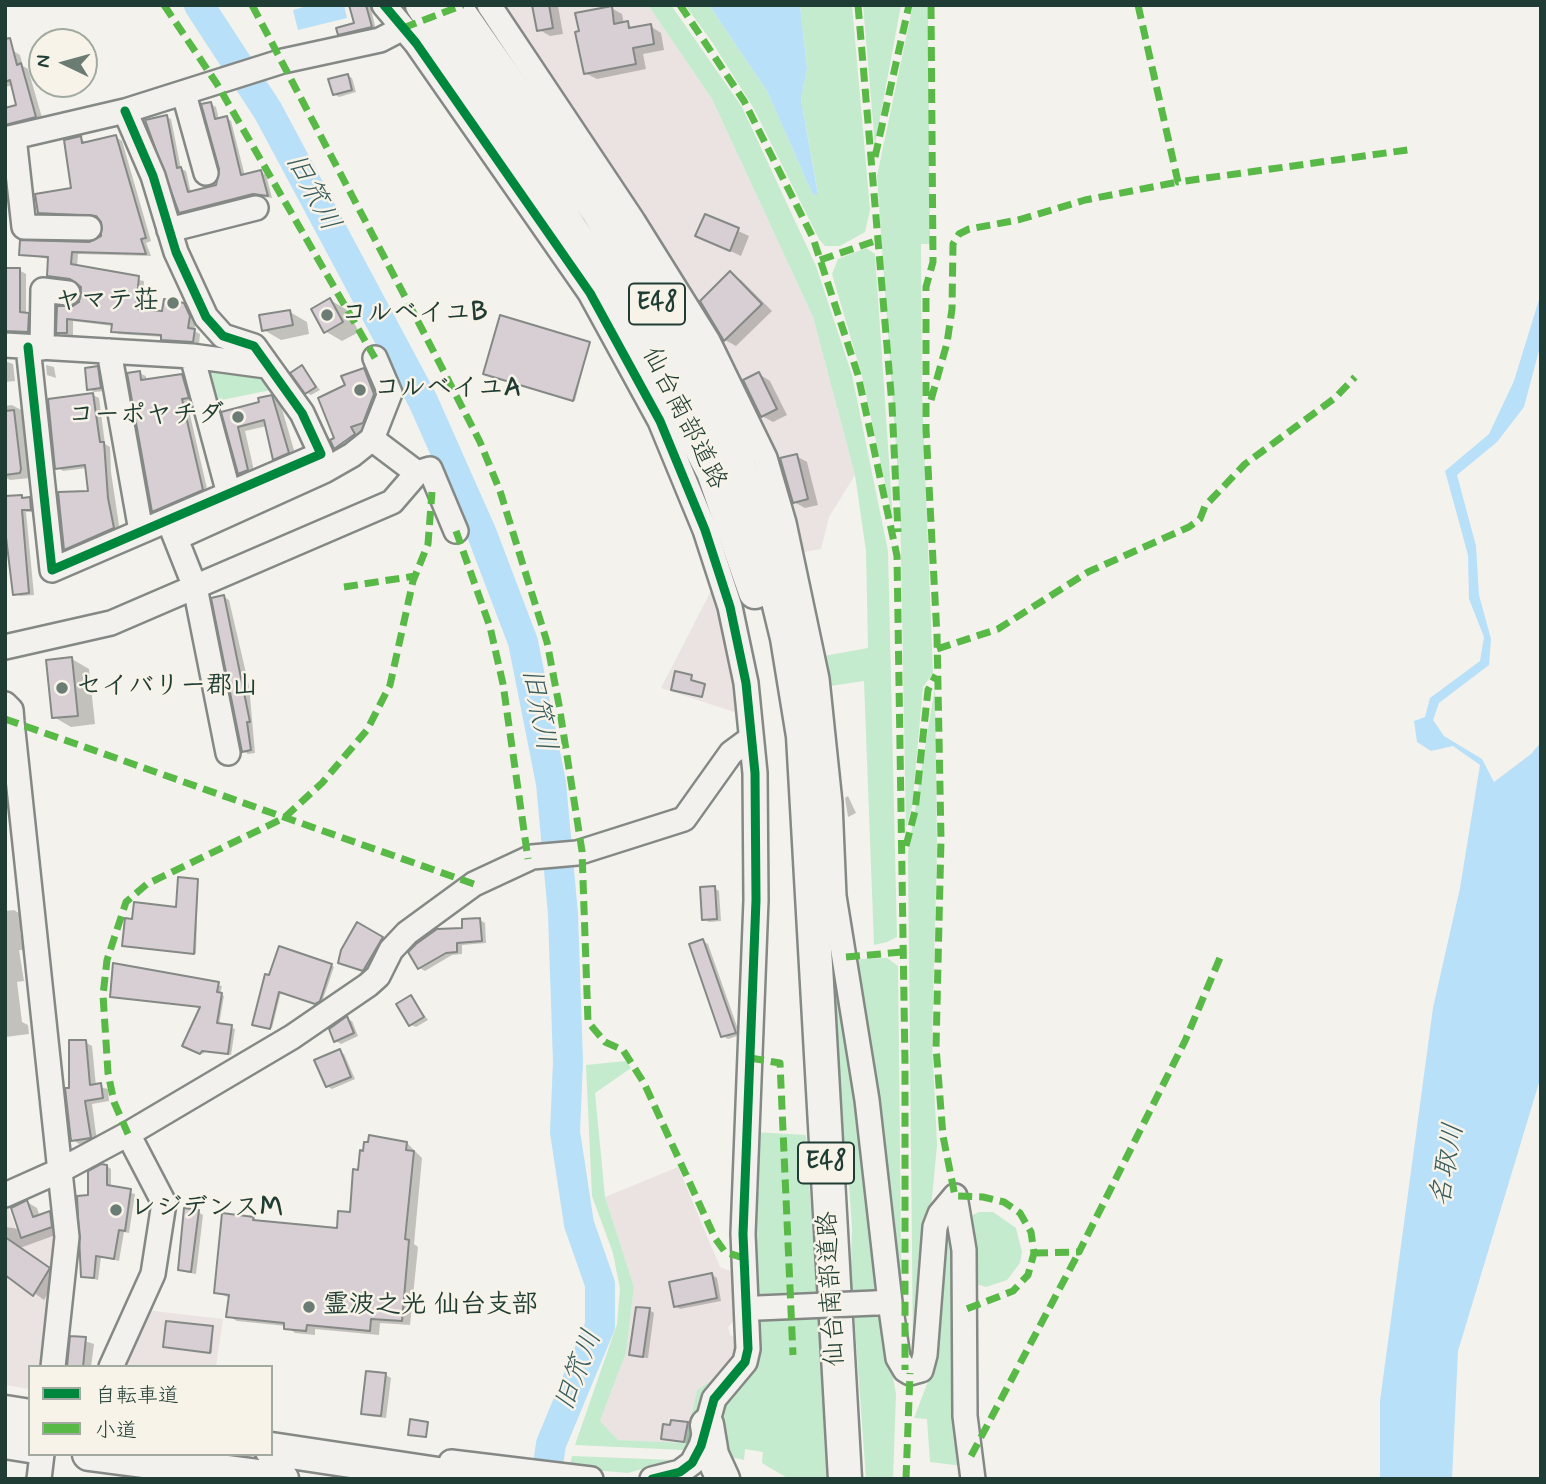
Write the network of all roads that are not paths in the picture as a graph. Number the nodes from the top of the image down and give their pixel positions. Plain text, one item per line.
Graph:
1 (384, 5) edge
2 (454, 5) edge
3 (489, 5) edge
4 (412, 16) edge
5 (184, 94) junction
6 (125, 111) junction
7 (10, 138) edge
8 (206, 173) dead end
9 (256, 208) dead end
10 (89, 228) dead end
11 (169, 230) junction
12 (68, 293) dead end
13 (5, 345) edge
14 (35, 347) junction
15 (109, 351) junction
16 (192, 356) junction
17 (375, 358) dead end
18 (267, 366) junction
19 (376, 442) junction
20 (415, 471) junction
21 (229, 494) junction
22 (141, 531) junction
23 (456, 531) dead end
24 (175, 535) junction
25 (194, 584) junction
26 (5, 647) edge
27 (5, 704) edge
28 (750, 739) junction
29 (228, 753) dead end
30 (810, 847) junction
31 (16, 858) edge
32 (128, 1134) junction
33 (61, 1170) junction
34 (5, 1195) edge
35 (883, 1303) junction
36 (752, 1308) junction
37 (53, 1365) edge
38 (112, 1365) edge
39 (5, 1412) edge
40 (28, 1416) edge
41 (707, 1424) junction
42 (5, 1442) edge
43 (28, 1446) edge
44 (286, 1451) edge
45 (42, 1456) edge
46 (101, 1456) edge
47 (474, 1472) edge
48 (217, 1475) edge
49 (39, 1479) edge
50 (282, 1479) edge
51 (592, 1479) edge
52 (652, 1479) edge
53 (723, 1479) edge
54 (845, 1479) edge
55 (973, 1479) edge

1 - 4 street
2 - 30 highway, 仙台南部道路 / E48
3 - 35 street
4 - 5 street
4 - 28 street
4 - 30 highway, 仙台南部道路 / E48
5 - 6 street
5 - 8 street
6 - 7 street
6 - 11 street
7 - 10 street
9 - 11 street
11 - 18 street
12 - 14 street
13 - 14 street
14 - 15 street
14 - 22 street
15 - 16 street
15 - 22 street
16 - 18 street
16 - 21 street
17 - 19 street
18 - 21 street
19 - 20 street
19 - 24 street
20 - 23 street
20 - 25 street
21 - 24 street
22 - 24 street
24 - 25 street
25 - 26 street
25 - 29 street
27 - 31 street
28 - 32 street
28 - 36 street
30 - 54 highway, 仙台南部道路 / E48
31 - 33 street
32 - 33 street
32 - 38 street
33 - 34 street
33 - 37 street
35 - 36 street, bridge
35 - 55 street
36 - 41 street
39 - 40 highway
41 - 52 street
41 - 53 highway
42 - 43 highway
44 - 47 highway
45 - 49 street
46 - 48 highway
47 - 51 street
48 - 50 highway

